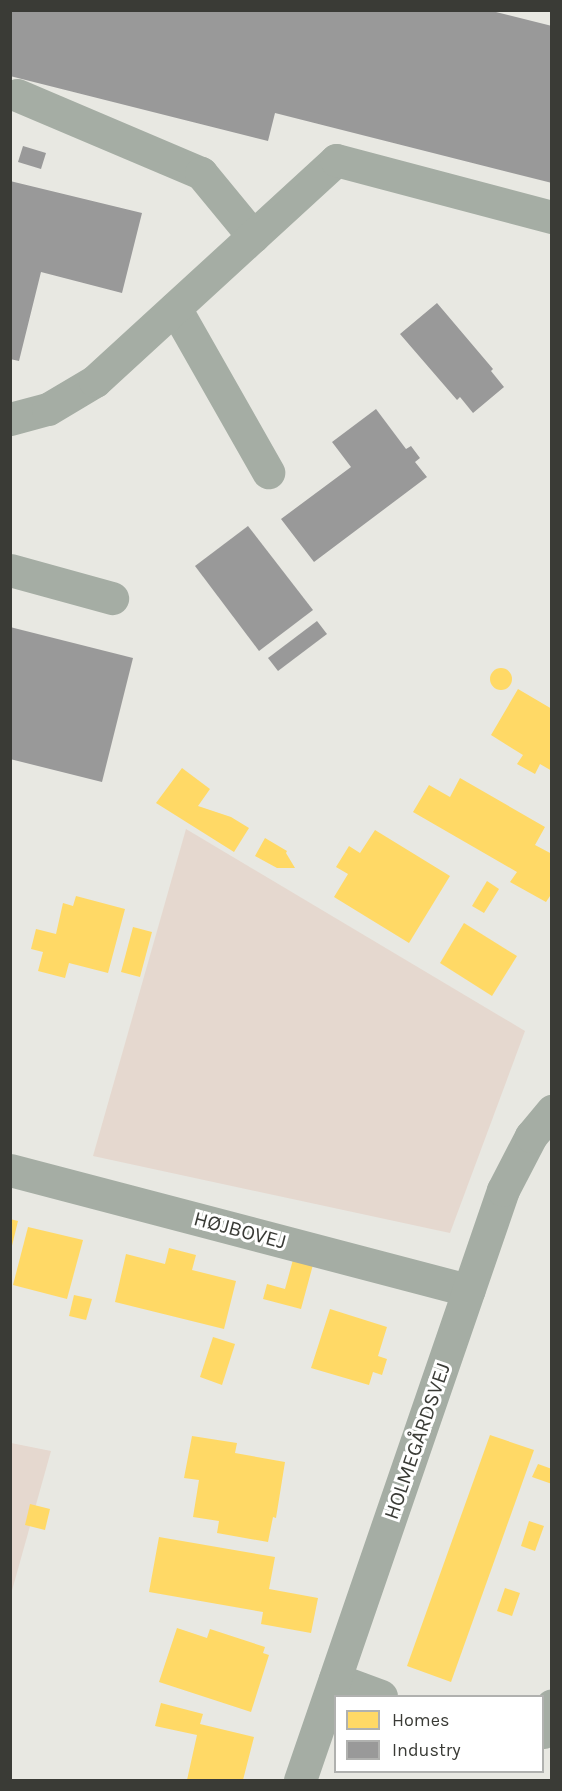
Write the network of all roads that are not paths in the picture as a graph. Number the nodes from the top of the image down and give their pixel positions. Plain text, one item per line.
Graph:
1 (17, 95) dead end
2 (552, 217) edge
3 (253, 236) junction
4 (175, 308) junction
5 (10, 419) edge
6 (268, 472) dead end
7 (10, 570) edge
8 (112, 598) dead end
9 (552, 1111) edge
10 (10, 1170) edge
11 (469, 1290) junction
12 (335, 1679) junction
13 (378, 1695) edge
14 (552, 1705) edge
15 (544, 1729) edge
16 (300, 1780) edge

1 - 3 street
2 - 3 street
3 - 4 street
4 - 5 street
4 - 6 street
7 - 8 street
9 - 11 street, HOLMEGÅRDSVEJ
10 - 11 street, HØJBOVEJ
11 - 12 street, HOLMEGÅRDSVEJ
12 - 13 street
12 - 16 street, HOLMEGÅRDSVEJ
14 - 15 street

